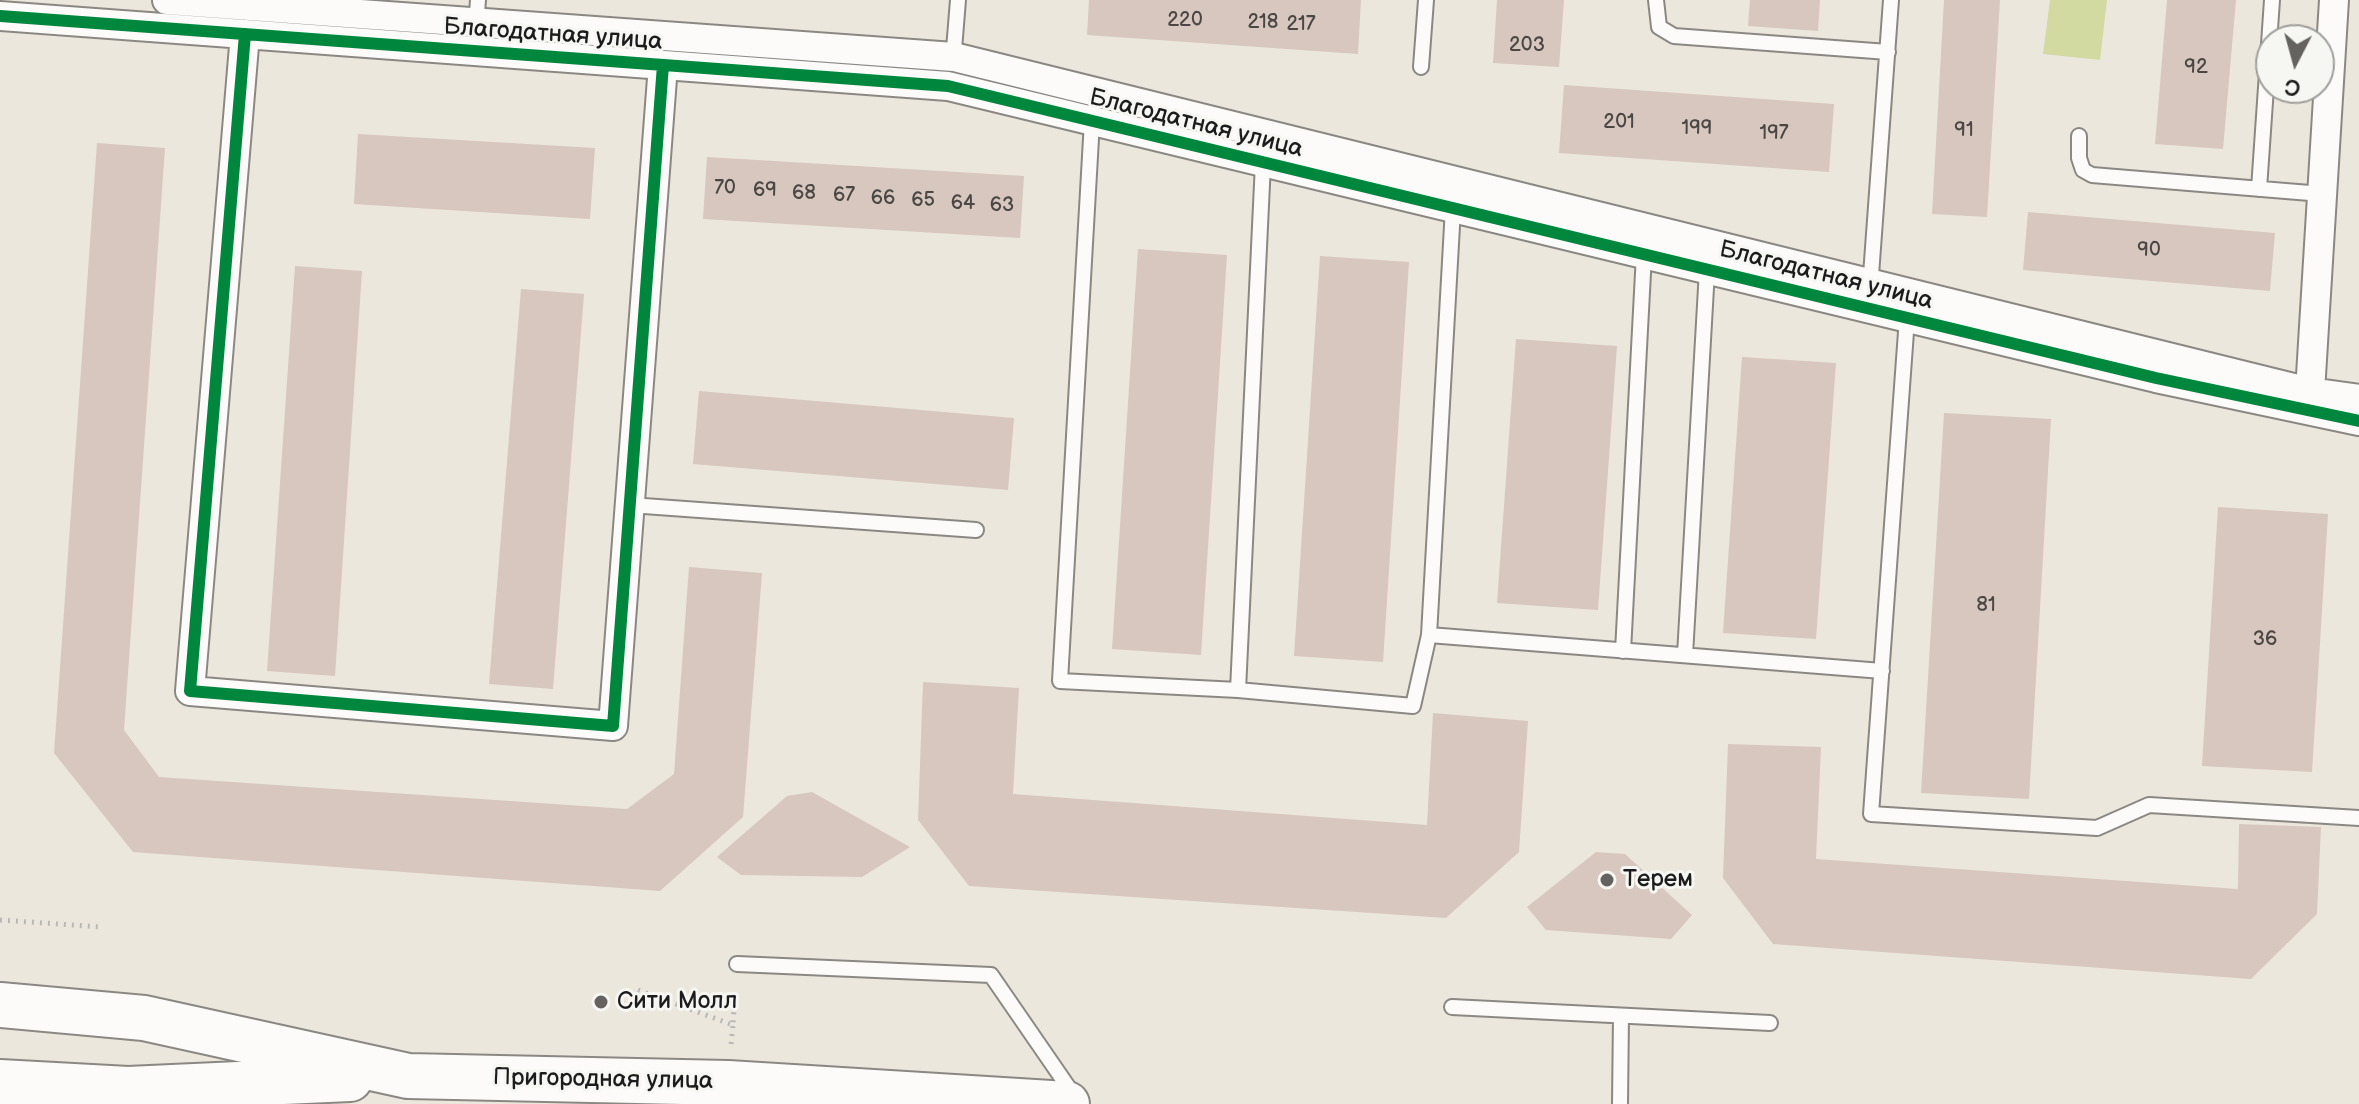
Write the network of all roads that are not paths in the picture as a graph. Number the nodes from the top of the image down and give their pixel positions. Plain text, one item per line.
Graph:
1 (167, 0) edge
2 (958, 0) edge
3 (1426, 0) edge
4 (1656, 0) edge
5 (1891, 0) edge
6 (2272, 0) edge
7 (2334, 0) edge
8 (477, 11) edge
9 (0, 16) edge
10 (245, 34) junction
11 (475, 51) junction
12 (1888, 52) junction
13 (954, 57) junction
14 (663, 65) junction
15 (1421, 67) dead end
16 (948, 86) junction
17 (1092, 121) junction
18 (2079, 136) dead end
19 (1263, 163) junction
20 (2259, 189) junction
21 (2322, 194) junction
22 (1453, 208) junction
23 (1644, 254) junction
24 (1707, 270) junction
25 (1870, 296) junction
26 (1907, 318) junction
27 (2310, 392) junction
28 (2359, 399) edge
29 (2359, 421) edge
30 (630, 505) junction
31 (976, 530) dead end
32 (1429, 635) junction
33 (1623, 651) junction
34 (1685, 655) junction
35 (1882, 671) junction
36 (1238, 690) junction
37 (2359, 818) edge
38 (737, 964) dead end
39 (0, 1005) edge
40 (1452, 1007) dead end
41 (1621, 1016) junction
42 (1770, 1023) dead end
43 (408, 1076) junction
44 (0, 1082) edge
45 (1067, 1104) edge
46 (1079, 1104) edge
47 (1620, 1104) edge

1 - 8 street, Благодатная улица
2 - 13 lane
3 - 15 lane
4 - 12 lane
5 - 12 lane
6 - 20 lane
7 - 21 street
8 - 11 lane
8 - 13 street, Благодатная улица
9 - 10 street, Благодатная улица
10 - 11 street, Благодатная улица
10 - 30 street
11 - 14 street, Благодатная улица
12 - 25 lane
13 - 16 lane
13 - 25 street, Благодатная улица
14 - 16 street, Благодатная улица
14 - 30 street
16 - 17 street, Благодатная улица
17 - 19 street, Благодатная улица
17 - 36 lane
18 - 20 lane
19 - 22 street, Благодатная улица
19 - 36 lane
20 - 21 lane
21 - 27 street
22 - 23 street, Благодатная улица
22 - 32 lane
23 - 24 street, Благодатная улица
23 - 33 lane
24 - 25 street, Благодатная улица
24 - 34 lane
25 - 26 street, Благодатная улица
25 - 27 street, Благодатная улица
26 - 29 street, Благодатная улица
26 - 35 lane
27 - 28 street, Благодатная улица
30 - 31 lane
32 - 33 lane
32 - 36 lane
33 - 34 lane
34 - 35 lane
35 - 37 lane
38 - 46 lane
39 - 43 main road, Пригородная улица
40 - 41 lane
41 - 42 lane
41 - 47 lane
43 - 44 main road
43 - 45 main road, Пригородная улица

